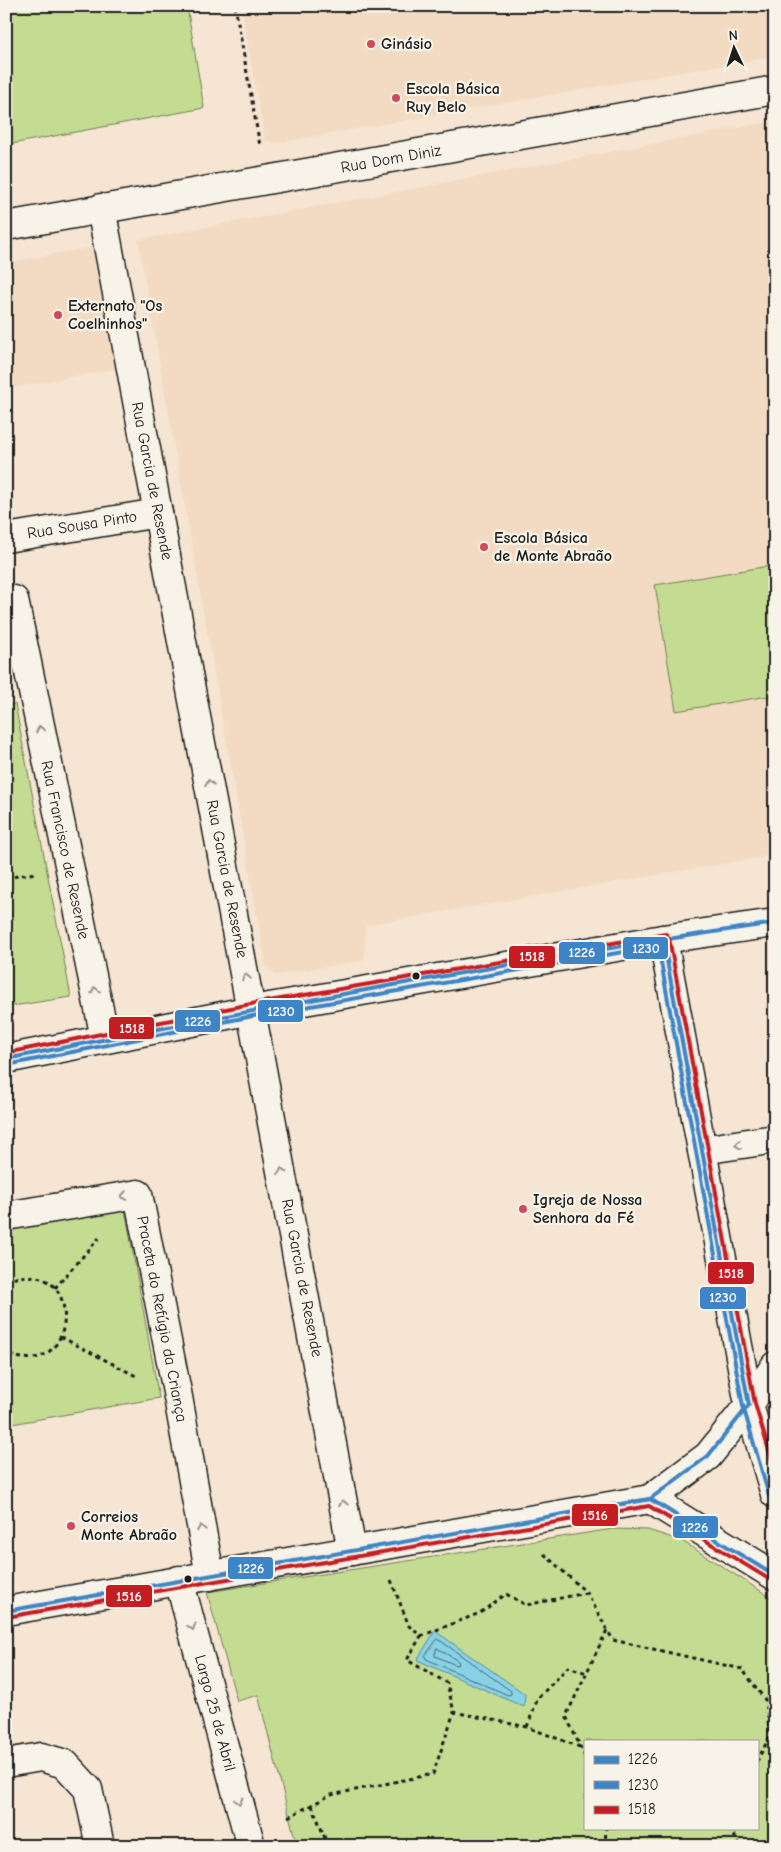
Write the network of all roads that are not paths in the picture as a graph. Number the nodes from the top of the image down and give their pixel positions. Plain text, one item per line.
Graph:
1 (775, 90) edge
2 (101, 208) junction
3 (6, 226) edge
4 (158, 513) junction
5 (6, 538) edge
6 (14, 600) dead end
7 (16, 664) edge
8 (775, 923) edge
9 (663, 939) junction
10 (252, 1010) junction
11 (105, 1038) junction
12 (6, 1059) edge
13 (775, 1139) edge
14 (702, 1150) junction
15 (6, 1216) edge
16 (775, 1366) edge
17 (749, 1404) junction
18 (775, 1494) edge
19 (650, 1499) junction
20 (352, 1551) junction
21 (210, 1576) junction
22 (775, 1576) edge
23 (180, 1580) junction
24 (6, 1611) edge
25 (6, 1763) edge
26 (100, 1846) edge
27 (251, 1846) edge

1 - 2 street, Rua Dom Diniz
2 - 3 street, Rua Dom Diniz
2 - 4 street, Rua Garcia de Resende
4 - 5 street, Rua Sousa Pinto
10 -> 4 street, Rua Garcia de Resende
6 - 7 street, Rua Francisco de Resende
11 -> 7 street, Rua Francisco de Resende
8 - 9 street
9 - 10 street
9 - 14 street
10 - 11 street
20 -> 10 street, Rua Garcia de Resende
11 - 12 street
13 -> 14 street
14 - 17 street
21 -> 15 street, Praceta do Refúgio da Criança
16 - 17 street
17 - 18 street
17 - 19 street
19 - 20 street
19 - 22 street
20 - 21 street
21 - 23 street
23 - 24 street
23 -> 27 street, Largo 25 de Abril
25 - 26 street

